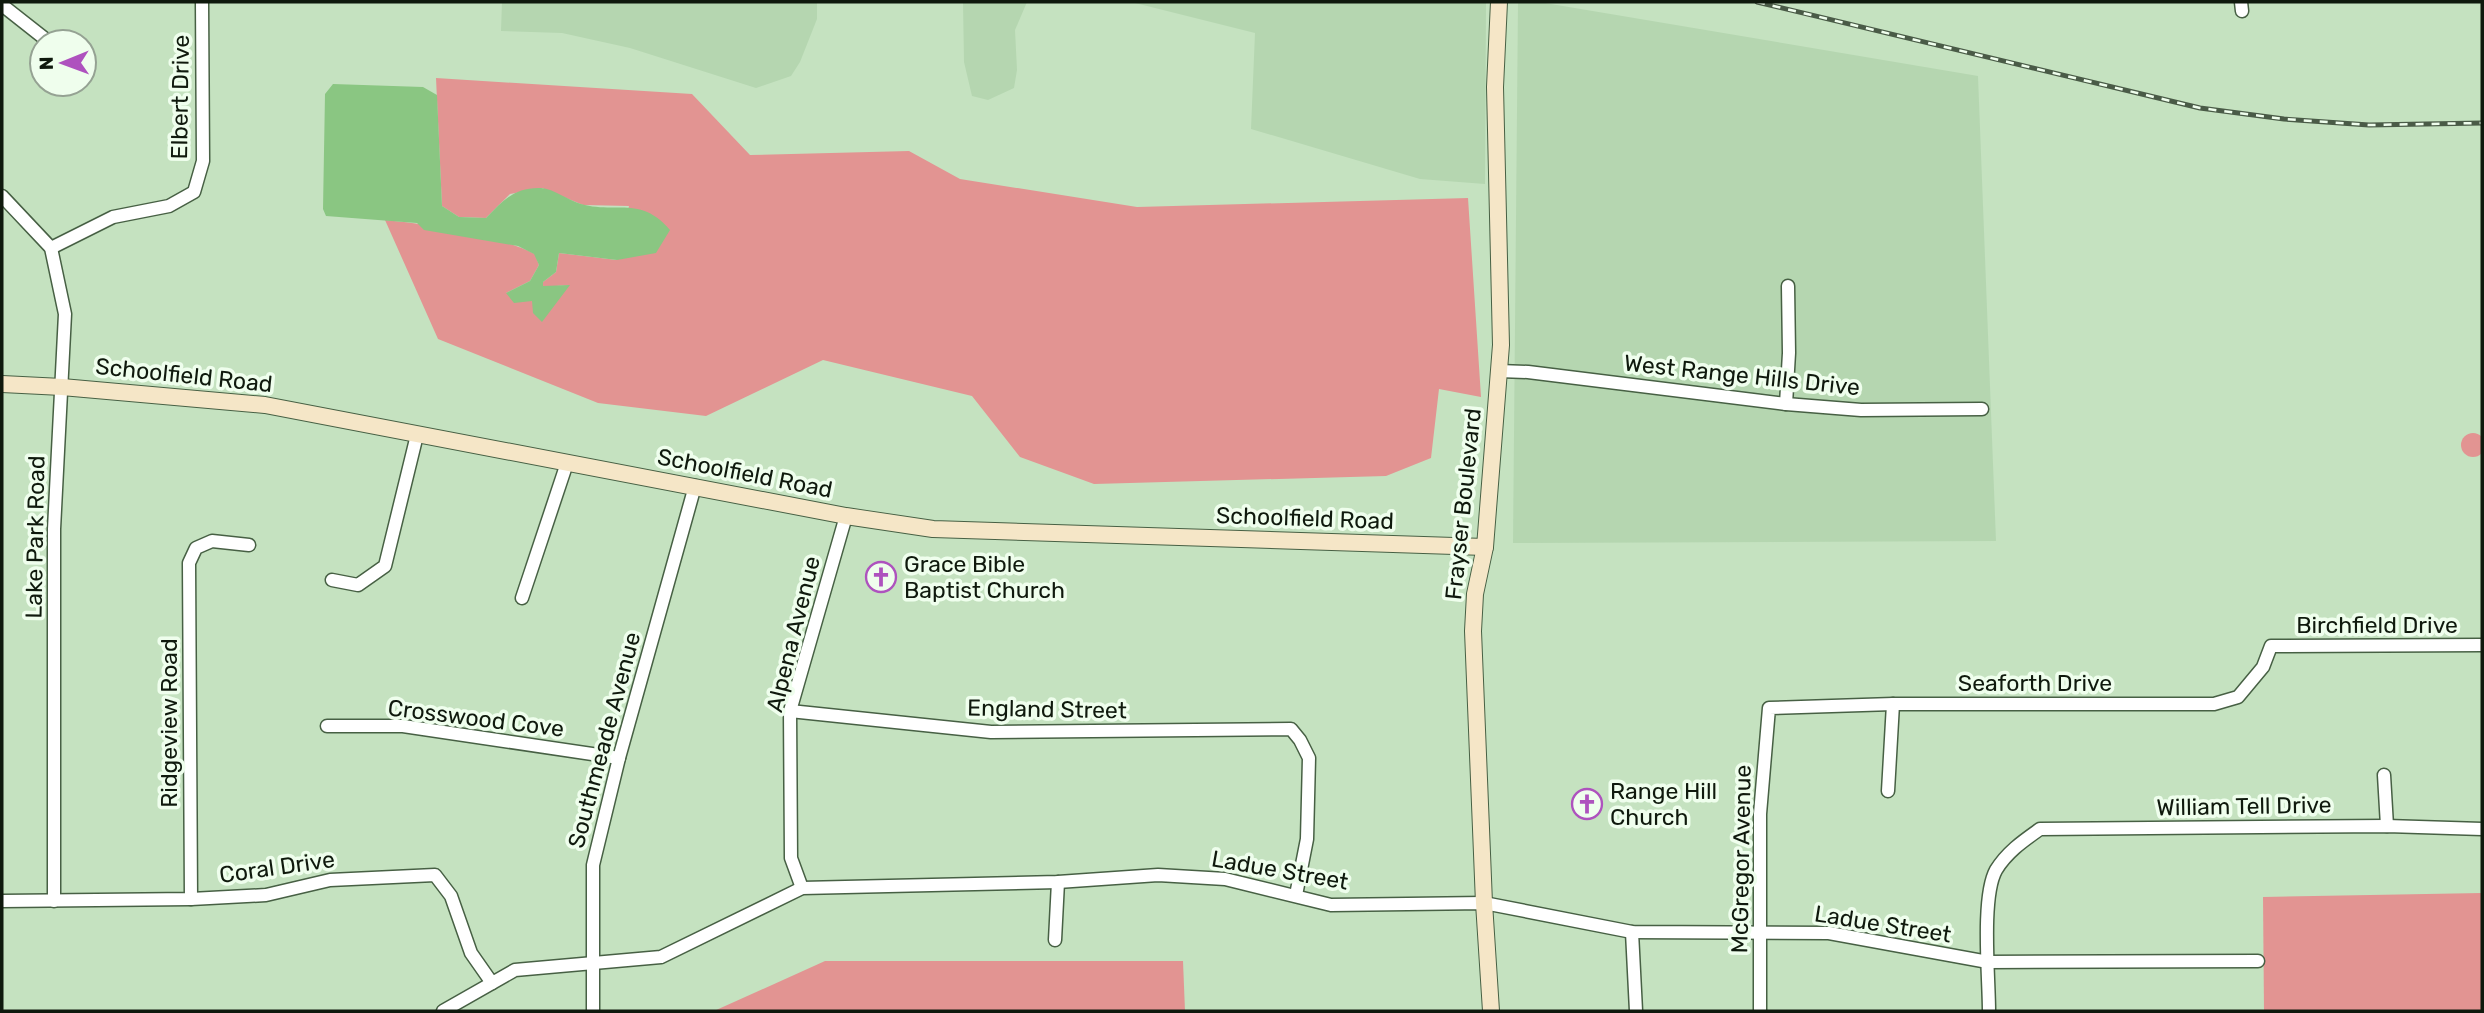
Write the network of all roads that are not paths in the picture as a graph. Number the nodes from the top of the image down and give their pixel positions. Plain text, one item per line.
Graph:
1 (202, 2) edge
2 (1499, 2) edge
3 (2, 5) edge
4 (31, 28) edge
5 (2, 196) edge
6 (51, 248) junction
7 (1788, 286) dead end
8 (1499, 371) junction
9 (2, 384) edge
10 (61, 387) junction
11 (1786, 404) junction
12 (1982, 409) dead end
13 (417, 435) junction
14 (568, 463) junction
15 (695, 486) junction
16 (846, 516) junction
17 (249, 545) dead end
18 (1485, 547) junction
19 (332, 580) dead end
20 (522, 598) dead end
21 (2482, 645) edge
22 (2271, 646) joint
23 (1893, 704) junction
24 (1769, 708) joint
25 (790, 711) junction
26 (327, 726) dead end
27 (619, 758) junction
28 (2384, 775) dead end
29 (1888, 791) dead end
30 (2387, 826) junction
31 (2482, 829) edge
32 (1058, 882) junction
33 (802, 888) junction
34 (1296, 895) junction
35 (191, 899) junction
36 (2, 901) edge
37 (54, 901) junction
38 (1484, 903) junction
39 (1632, 932) junction
40 (1759, 932) junction
41 (1055, 940) dead end
42 (2258, 961) dead end
43 (1988, 962) junction
44 (593, 963) junction
45 (492, 983) junction
46 (443, 1011) edge
47 (593, 1011) edge
48 (1492, 1011) edge
49 (1636, 1011) edge
50 (1760, 1011) edge
51 (1989, 1011) edge

1 - 6 street, Elbert Drive
2 - 8 street, Frayser Boulevard
3 - 4 street
5 - 6 street
6 - 10 street, Lake Park Road
7 - 11 street
8 - 11 street, West Range Hills Drive
8 - 18 street, Frayser Boulevard
9 - 10 street, Schoolfield Road
10 - 13 street, Schoolfield Road
10 - 37 street, Lake Park Road
11 - 12 street, West Range Hills Drive
13 - 14 street, Schoolfield Road
13 - 19 street
14 - 15 street, Schoolfield Road
14 - 20 street
15 - 16 street, Schoolfield Road
15 - 27 street, Southmeade Avenue
16 - 18 street, Schoolfield Road
16 - 25 street, Alpena Avenue
17 - 35 street, Ridgeview Road
18 - 38 street, Frayser Boulevard
21 - 22 street, Birchfield Drive
22 - 23 street, Seaforth Drive
23 - 24 street, Seaforth Drive
23 - 29 street
24 - 40 street, McGregor Avenue
25 - 33 street, Alpena Avenue
25 - 34 street, England Street
26 - 27 street, Crosswood Cove
27 - 44 street, Southmeade Avenue
28 - 30 street
30 - 31 street, William Tell Drive
30 - 43 street, William Tell Drive
32 - 33 street, Ladue Street
32 - 34 street, Ladue Street
32 - 41 street
33 - 44 street, Ladue Street
34 - 38 street, Ladue Street
35 - 37 street, Coral Drive
35 - 45 street, Coral Drive
36 - 37 street, Coral Drive
38 - 39 street, Ladue Street
38 - 48 street, Frayser Boulevard
39 - 40 street, Ladue Street
39 - 49 street
40 - 43 street, Ladue Street
40 - 50 street, McGregor Avenue
42 - 43 street, Ladue Street
43 - 51 street
44 - 45 street, Ladue Street
44 - 47 street, Southmeade Avenue
45 - 46 street, Ladue Street

